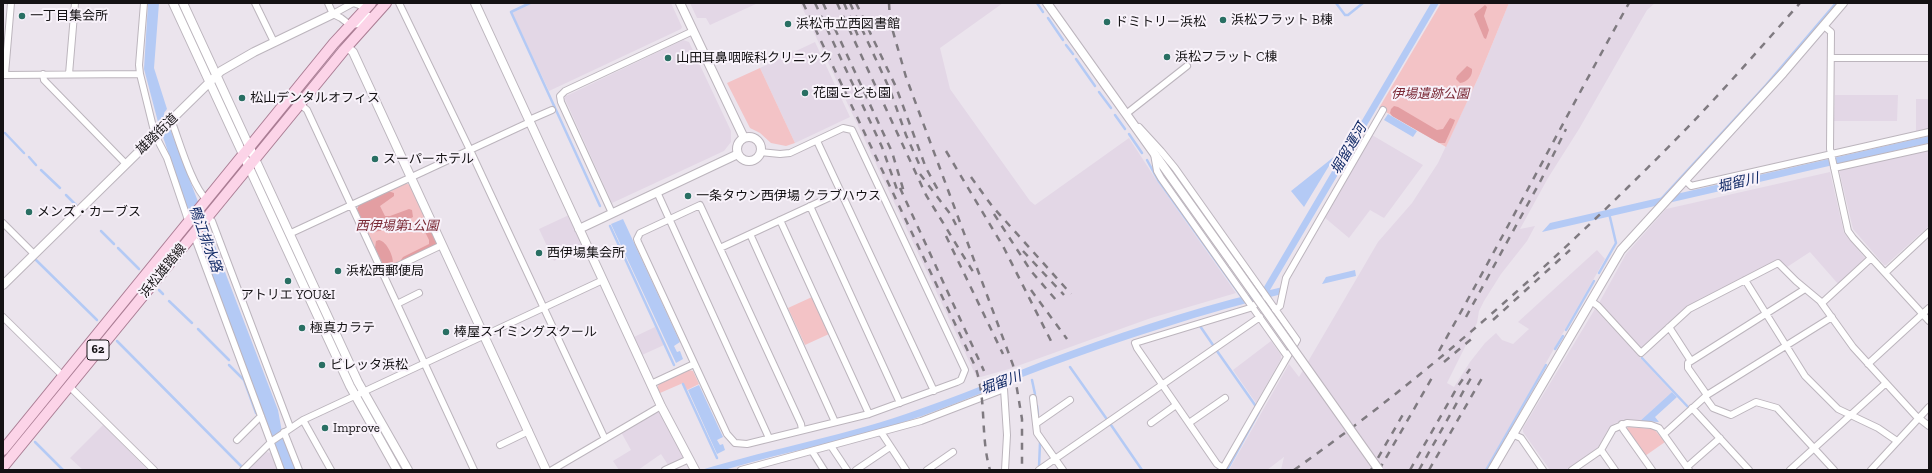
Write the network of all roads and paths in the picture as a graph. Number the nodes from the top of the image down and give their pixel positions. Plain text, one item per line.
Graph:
1 (11, 3) edge
2 (75, 3) edge
3 (144, 3) edge
4 (173, 3) edge
5 (183, 3) edge
6 (255, 3) edge
7 (328, 3) edge
8 (386, 3) edge
9 (399, 3) edge
10 (475, 3) edge
11 (680, 3) edge
12 (1047, 3) edge
13 (1843, 3) edge
14 (368, 6) edge
15 (333, 14) junction
16 (350, 25) junction
17 (1824, 26) junction
18 (694, 31) junction
19 (274, 42) junction
20 (347, 47) junction
21 (1831, 58) junction
22 (1929, 58) edge
23 (4, 64) edge
24 (1187, 66) dead end
25 (43, 74) junction
26 (69, 74) junction
27 (140, 74) junction
28 (4, 75) edge
29 (216, 76) junction
30 (209, 82) junction
31 (300, 104) junction
32 (552, 110) dead end
33 (1383, 110) dead end
34 (1128, 117) junction
35 (530, 121) junction
36 (169, 122) junction
37 (1929, 132) edge
38 (157, 133) junction
39 (744, 138) junction
40 (817, 141) junction
41 (1929, 147) edge
42 (470, 150) junction
43 (247, 152) junction
44 (760, 152) junction
45 (738, 154) junction
46 (1154, 154) junction
47 (1831, 155) junction
48 (252, 163) junction
49 (126, 164) junction
50 (1834, 167) junction
51 (411, 177) junction
52 (1685, 180) junction
53 (657, 192) junction
54 (841, 192) junction
55 (205, 203) junction
56 (351, 205) junction
57 (810, 206) junction
58 (612, 213) junction
59 (207, 218) junction
60 (669, 219) junction
61 (780, 220) junction
62 (189, 222) junction
63 (3, 223) edge
64 (579, 229) junction
65 (1929, 232) edge
66 (289, 234) junction
67 (750, 234) junction
68 (193, 235) junction
69 (442, 245) junction
70 (720, 248) junction
71 (34, 254) junction
72 (1871, 258) junction
73 (383, 273) junction
74 (1885, 273) junction
75 (603, 280) junction
76 (1745, 280) junction
77 (3, 285) edge
78 (1805, 289) junction
79 (419, 293) dead end
80 (1268, 298) junction
81 (1590, 302) junction
82 (1822, 303) junction
83 (397, 304) junction
84 (1254, 305) junction
85 (543, 308) junction
86 (1929, 308) edge
87 (1276, 310) junction
88 (1766, 314) junction
89 (1923, 314) junction
90 (3, 317) edge
91 (1260, 317) junction
92 (1832, 317) junction
93 (1929, 321) edge
94 (1670, 327) junction
95 (484, 335) junction
96 (1786, 346) junction
97 (1288, 356) junction
98 (1691, 361) junction
99 (424, 363) junction
100 (694, 364) junction
101 (1868, 364) junction
102 (63, 376) junction
103 (1886, 383) junction
104 (651, 384) junction
105 (1162, 385) junction
106 (69, 386) junction
107 (934, 390) junction
108 (363, 392) junction
109 (355, 395) junction
110 (1706, 396) junction
111 (1033, 398) dead end
112 (1225, 398) dead end
113 (1070, 400) dead end
114 (900, 403) junction
115 (1176, 405) junction
116 (661, 406) junction
117 (1929, 407) edge
118 (1692, 408) junction
119 (869, 414) junction
120 (1852, 414) junction
121 (261, 416) junction
122 (1918, 418) junction
123 (302, 420) junction
124 (835, 422) junction
125 (1037, 423) junction
126 (1151, 423) dead end
127 (1189, 423) junction
128 (1622, 424) junction
129 (1929, 426) edge
130 (290, 427) junction
131 (802, 430) junction
132 (528, 431) junction
133 (283, 432) junction
134 (881, 432) junction
135 (1512, 434) junction
136 (1664, 434) junction
137 (769, 438) junction
138 (1720, 438) junction
139 (605, 439) junction
140 (237, 440) dead end
141 (1897, 441) junction
142 (272, 442) junction
143 (500, 445) dead end
144 (831, 446) junction
145 (890, 447) junction
146 (1814, 448) junction
147 (3, 450) edge
148 (1601, 450) junction
149 (812, 451) junction
150 (953, 452) dead end
151 (689, 459) junction
152 (1056, 459) junction
153 (3, 467) edge
154 (694, 469) edge
155 (1223, 469) edge
156 (1576, 469) edge
157 (1688, 469) edge
158 (154, 470) edge
159 (243, 470) edge
160 (281, 470) edge
161 (299, 470) edge
162 (331, 470) edge
163 (396, 470) edge
164 (408, 470) edge
165 (474, 470) edge
166 (546, 470) edge
167 (552, 470) edge
168 (665, 470) edge
169 (741, 470) edge
170 (824, 470) edge
171 (846, 470) edge
172 (856, 470) edge
173 (906, 470) edge
174 (927, 470) edge
175 (1005, 470) edge
176 (1039, 470) edge
177 (1064, 470) edge
178 (1379, 470) edge
179 (1492, 470) edge
180 (1543, 470) edge
181 (1615, 470) edge
182 (1652, 470) edge
183 (1749, 470) edge
184 (1790, 470) edge
185 (1834, 470) edge
186 (1871, 470) edge

1 - 23 street
2 - 26 street
3 - 27 street
4 - 30 street
5 - 29 street
6 - 19 street
7 - 15 street
8 - 16 street
8 - 20 main road, 浜松雄踏線 / 62
9 - 42 street
10 - 35 street
11 - 18 street
12 - 34 street
13 - 17 street
14 - 15 street, 雄踏街道
14 - 16 main road, 浜松雄踏線 / 62
15 - 16 street
15 - 19 street, 雄踏街道
16 - 43 main road, 浜松雄踏線 / 62
17 - 21 street
17 - 52 street
18 - 39 street
18 - 58 street
19 - 29 street, 雄踏街道
20 - 31 main road, 浜松雄踏線 / 62
20 - 51 street
21 - 22 street
21 - 47 street
23 - 28 street
24 - 34 street
25 - 26 street
25 - 28 street
25 - 49 street
26 - 27 street
27 - 38 street
29 - 30 street, 雄踏街道
29 - 43 street
30 - 36 street, 雄踏街道
30 - 43 street
31 - 48 main road, 浜松雄踏線 / 62
31 - 56 street
32 - 35 street
33 - 87 street
34 - 46 street
34 - 80 street
35 - 42 street
35 - 64 street
36 - 38 street, 雄踏街道
36 - 55 street
37 - 47 street
38 - 49 street, 雄踏街道
38 - 62 street
39 - 44 street
39 - 45 street
40 - 44 street
40 - 54 street
40 - 107 street
41 - 50 street
42 - 51 street
42 - 85 street
43 - 48 street
43 - 55 main road, 浜松雄踏線 / 62
44 - 45 street
45 - 53 street
46 - 84 street
46 - 178 street, bridge
47 - 50 street
47 - 52 street
48 - 59 main road, 浜松雄踏線 / 62
48 - 66 street
48 - 109 street
49 - 71 street, 雄踏街道
50 - 72 street
51 - 56 street
51 - 69 street
52 - 81 street
53 - 58 street
53 - 60 street
54 - 57 street
54 - 107 street
55 - 62 main road, 浜松雄踏線 / 62
56 - 66 street
56 - 73 street
57 - 61 street
57 - 114 street
58 - 64 street
59 - 68 main road, 浜松雄踏線 / 62
59 - 130 street
60 - 70 street
60 - 100 street
60 - 137 street
61 - 67 street
61 - 119 street
62 - 102 main road, 浜松雄踏線 / 62
63 - 71 street
64 - 75 street
65 - 74 street
66 - 108 street
67 - 70 street
67 - 124 street
68 - 106 main road, 浜松雄踏線 / 62
68 - 121 street
69 - 73 street
69 - 95 street
70 - 131 street
71 - 77 street, 雄踏街道
72 - 74 street
72 - 82 street
73 - 83 street
74 - 89 street
75 - 85 street
75 - 104 street
76 - 78 street
76 - 88 street
76 - 94 street
78 - 82 street
78 - 88 street
79 - 83 street
80 - 84 street, bridge
80 - 87 street
81 - 94 street
81 - 135 street
82 - 92 street
83 - 99 street
84 - 91 street
84 - 105 street
85 - 95 street
85 - 139 street
86 - 89 street
87 - 97 street
88 - 96 street
88 - 98 street
89 - 93 street
89 - 101 street
90 - 102 street
91 - 97 street
91 - 105 street
92 - 96 street
92 - 101 street
94 - 98 street
95 - 99 street
95 - 132 street
96 - 110 street
96 - 120 street
97 - 155 street
98 - 110 street
99 - 108 street
99 - 165 street
100 - 104 street
100 - 137 street
101 - 103 street
102 - 147 main road, 浜松雄踏線 / 62
103 - 120 street
103 - 122 street
104 - 116 street
105 - 115 street
105 - 152 street
106 - 153 main road, 浜松雄踏線 / 62
106 - 158 street
107 - 114 street
108 - 109 street
108 - 164 street
109 - 123 street
109 - 163 street
110 - 118 street
110 - 146 street
111 - 125 street
112 - 127 street
113 - 125 street
114 - 119 street
115 - 126 street
115 - 127 street
116 - 139 street
116 - 151 street
117 - 122 street
118 - 136 street
118 - 138 street
119 - 124 street
120 - 141 street
120 - 146 street
121 - 140 street
121 - 142 street
122 - 129 street
122 - 141 street
123 - 130 street
123 - 162 street
124 - 131 street
125 - 152 street
127 - 155 street
128 - 136 street
128 - 148 street
128 - 182 street
130 - 133 street
131 - 137 street
132 - 143 street
132 - 166 street
133 - 142 street
133 - 161 street
134 - 144 street
134 - 145 street
134 - 175 street
135 - 179 street
135 - 180 street
136 - 157 street
138 - 157 street
138 - 183 street
139 - 167 street
141 - 186 street
142 - 159 street
142 - 160 street
144 - 149 street
144 - 171 street
145 - 172 street
145 - 173 street
146 - 184 street
146 - 185 street
148 - 156 street
148 - 181 street
149 - 169 street
149 - 170 street
150 - 174 street
151 - 154 street
151 - 168 street
152 - 176 street
152 - 177 street

